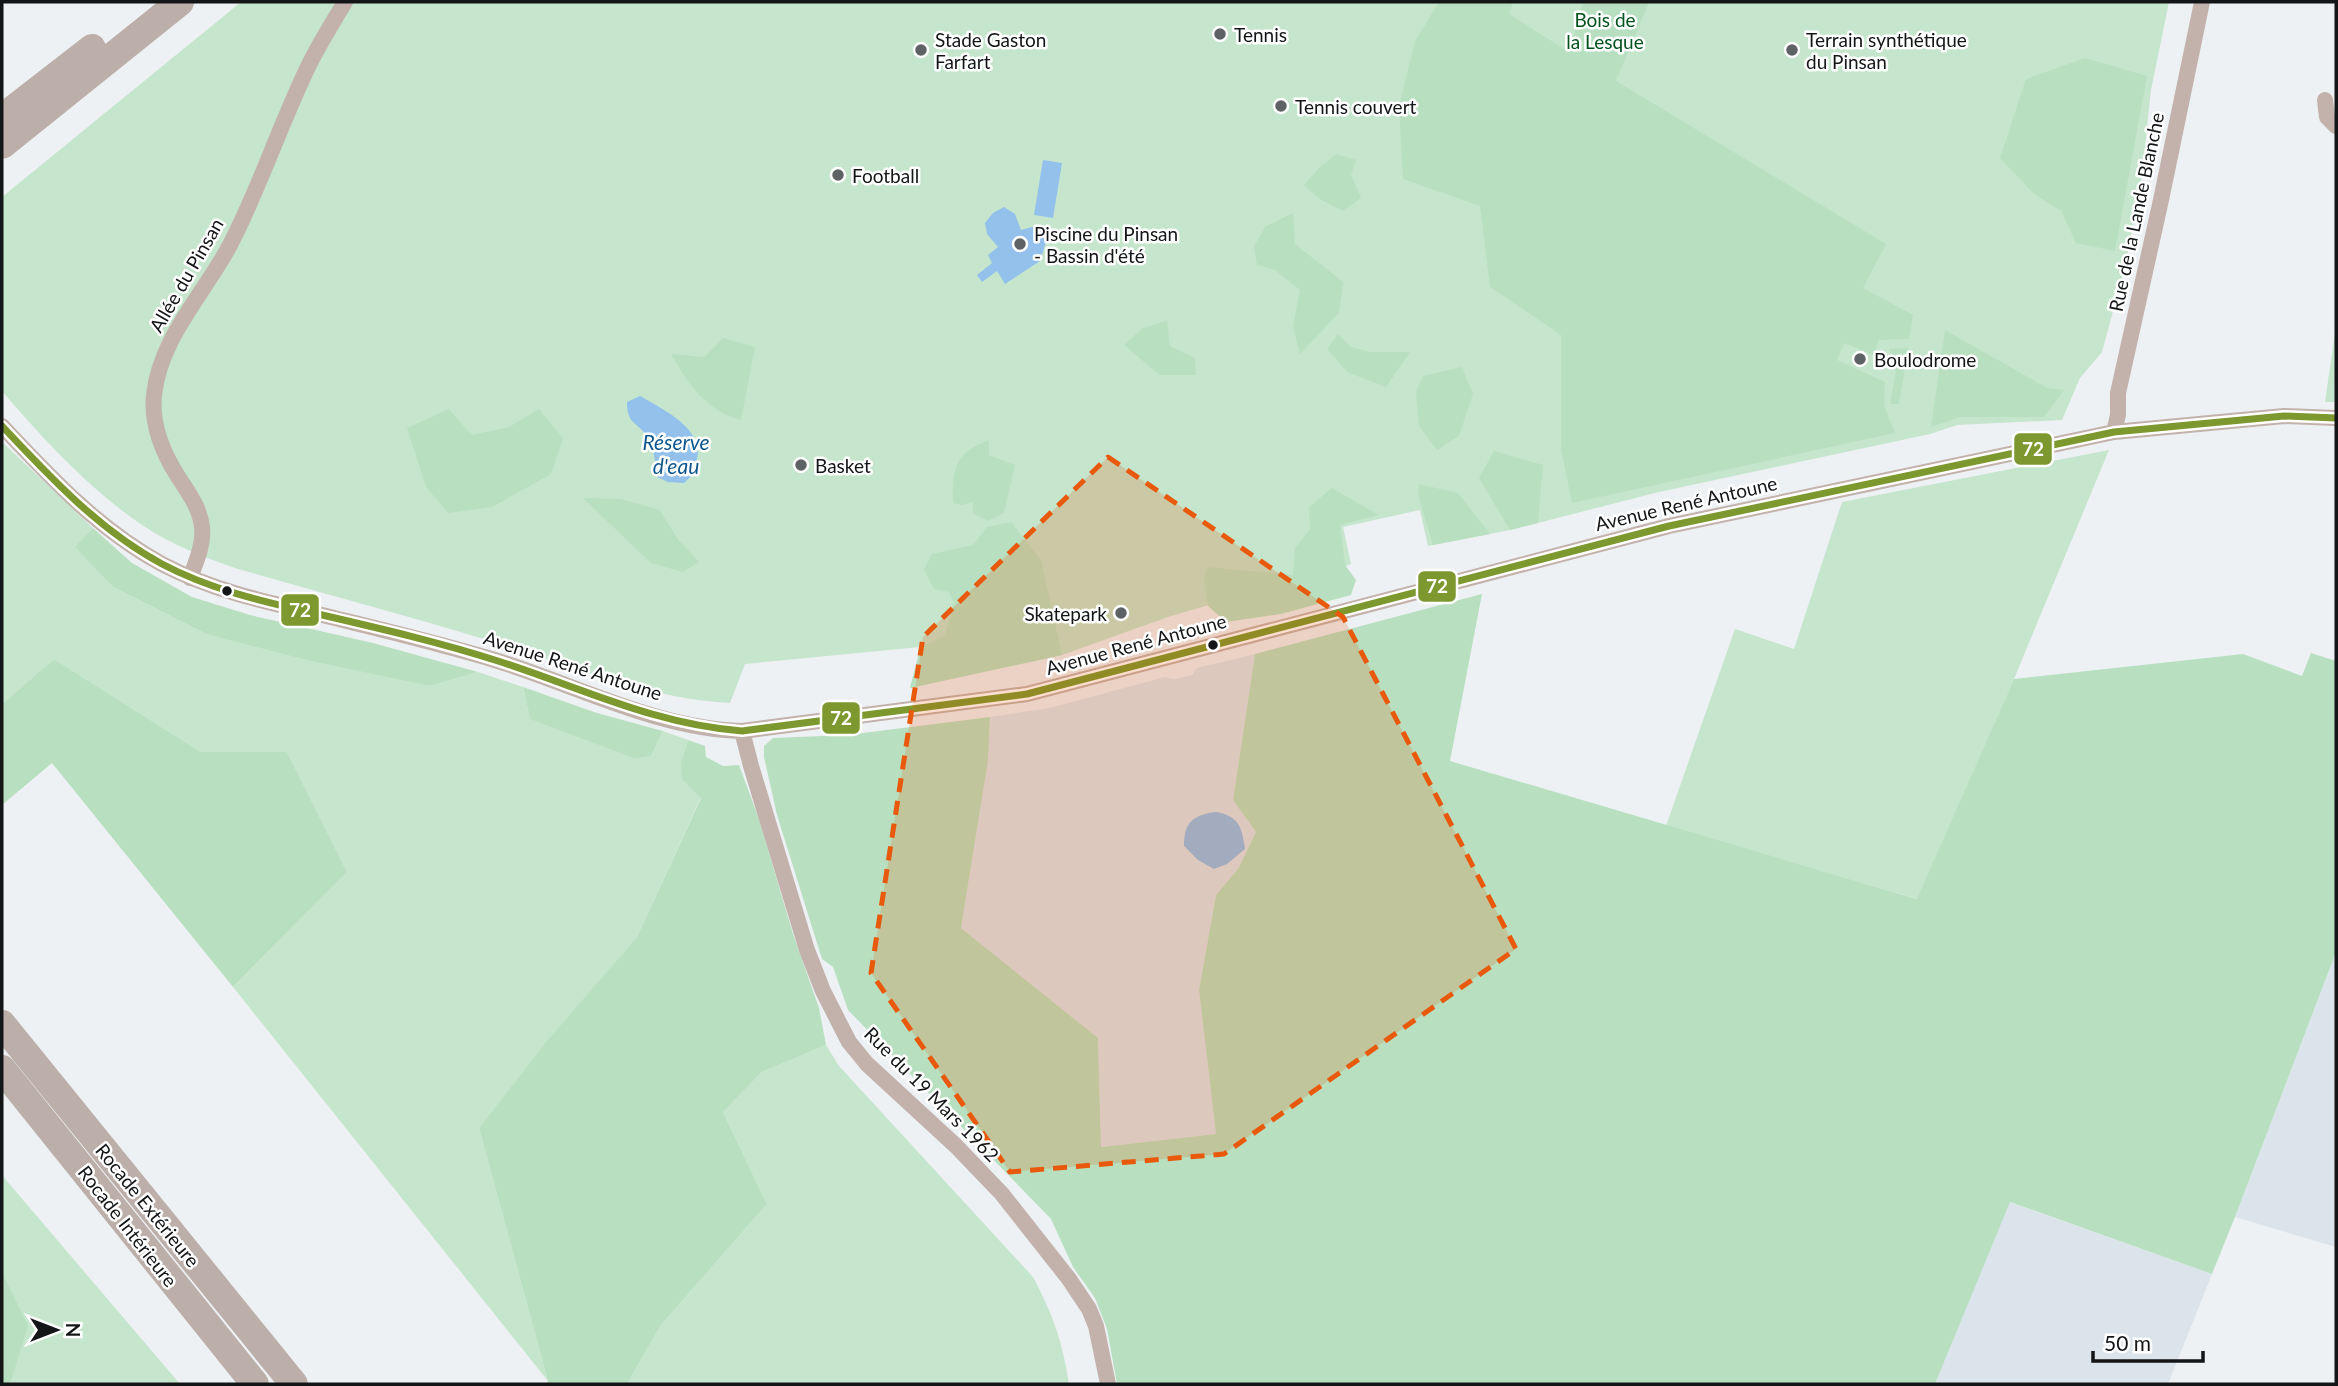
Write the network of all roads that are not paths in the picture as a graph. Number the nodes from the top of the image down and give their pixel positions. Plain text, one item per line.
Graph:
1 (152, 2) edge
2 (180, 2) edge
3 (345, 2) edge
4 (2202, 2) edge
5 (2325, 100) dead end
6 (2, 118) edge
7 (2336, 126) edge
8 (2, 145) edge
9 (2336, 418) edge
10 (2, 426) edge
11 (2114, 432) junction
12 (190, 578) junction
13 (743, 731) junction
14 (2, 1024) edge
15 (2, 1069) edge
16 (255, 1384) edge
17 (294, 1384) edge
18 (1108, 1384) edge

1 - 6 highway
2 - 8 highway
3 - 12 street, Allée du Pinsan
4 - 11 street, Rue de la Lande Blanche
5 - 7 street
9 - 11 street, Avenue René Antoune
10 - 12 street, Avenue René Antoune
11 - 13 street, Avenue René Antoune
12 - 13 street, Avenue René Antoune
13 - 18 street, Rue du 19 Mars 1962
14 - 17 highway, Rocade Extérieure
15 - 16 highway, Rocade Intérieure

